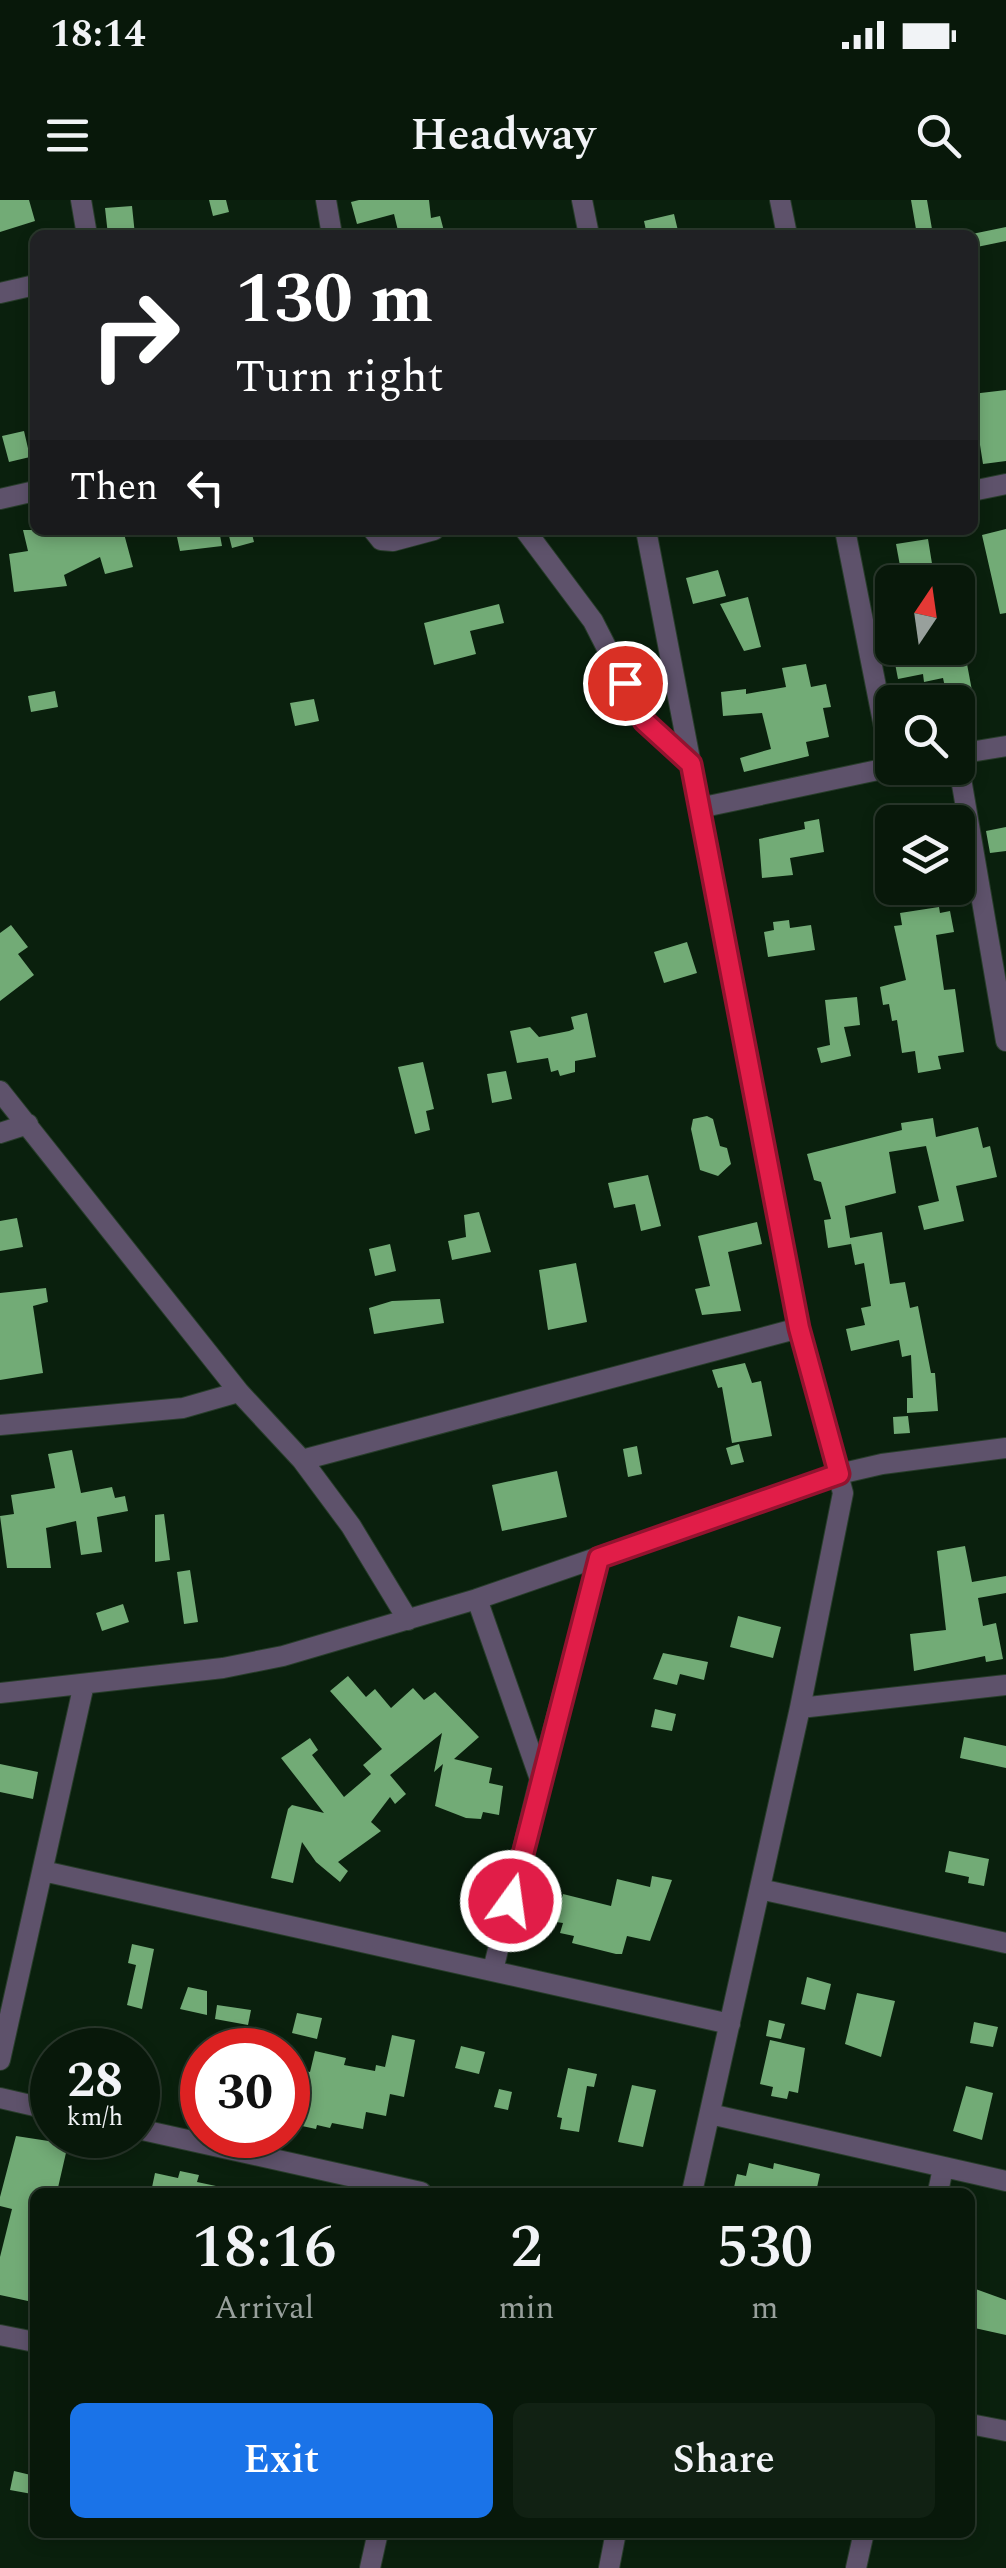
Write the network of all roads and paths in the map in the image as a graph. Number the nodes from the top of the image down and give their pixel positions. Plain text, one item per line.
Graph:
1 (81, 200) edge
2 (326, 200) edge
3 (582, 200) edge
4 (780, 200) edge
5 (86, 230) edge
6 (331, 230) edge
7 (587, 230) edge
8 (786, 230) edge
9 (30, 285) edge
10 (0, 293) edge
11 (1006, 484) edge
12 (978, 490) edge
13 (30, 492) edge
14 (0, 499) edge
15 (378, 535) edge
16 (415, 535) edge
17 (528, 535) edge
18 (647, 535) edge
19 (846, 535) edge
20 (876, 685) edge
21 (1006, 746) edge
22 (975, 754) edge
23 (691, 764) junction
24 (875, 771) edge
25 (963, 785) edge
26 (699, 808) junction
27 (1006, 1041) edge
28 (0, 1091) edge
29 (28, 1124) junction
30 (0, 1133) edge
31 (799, 1328) junction
32 (239, 1392) junction
33 (0, 1425) edge
34 (1006, 1448) edge
35 (302, 1460) junction
36 (839, 1474) junction
37 (599, 1558) junction
38 (477, 1599) junction
39 (408, 1620) junction
40 (84, 1684) junction
41 (1006, 1685) edge
42 (0, 1693) edge
43 (800, 1708) junction
44 (540, 1779) junction
45 (43, 1872) junction
46 (760, 1889) junction
47 (1006, 1943) edge
48 (493, 1970) junction
49 (730, 2024) junction
50 (0, 2060) edge
51 (0, 2098) edge
52 (30, 2105) edge
53 (710, 2114) junction
54 (160, 2134) edge
55 (943, 2168) junction
56 (1006, 2181) edge
57 (403, 2188) edge
58 (693, 2188) edge
59 (939, 2188) edge
60 (0, 2334) edge
61 (30, 2341) edge
62 (975, 2425) edge
63 (1006, 2431) edge
64 (377, 2538) edge
65 (615, 2538) edge
66 (863, 2538) edge
67 (370, 2568) edge
68 (609, 2568) edge
69 (856, 2568) edge

1 - 5 street
2 - 6 street
3 - 7 street
4 - 8 street
9 - 10 street
11 - 12 street
13 - 14 street
15 - 16 street
17 - 23 street
18 - 23 street
19 - 20 street
21 - 22 street
23 - 26 street
24 - 26 street
25 - 27 street
26 - 31 street
28 - 29 street
29 - 30 street
29 - 32 street
31 - 35 street
31 - 36 street
32 - 33 street
32 - 35 street
34 - 36 street
35 - 39 street
36 - 37 street
36 - 43 street
37 - 38 street
37 - 44 street
38 - 39 street
38 - 44 street
39 - 40 street
40 - 42 street
40 - 45 street
41 - 43 street
43 - 46 street
44 - 48 street
45 - 48 street
45 - 50 street
46 - 47 street
46 - 49 street
48 - 49 street
49 - 53 street
51 - 52 street
53 - 55 street
53 - 58 street
54 - 57 street
55 - 56 street
55 - 59 street
60 - 61 street
62 - 63 street
64 - 67 street
65 - 68 street
66 - 69 street

